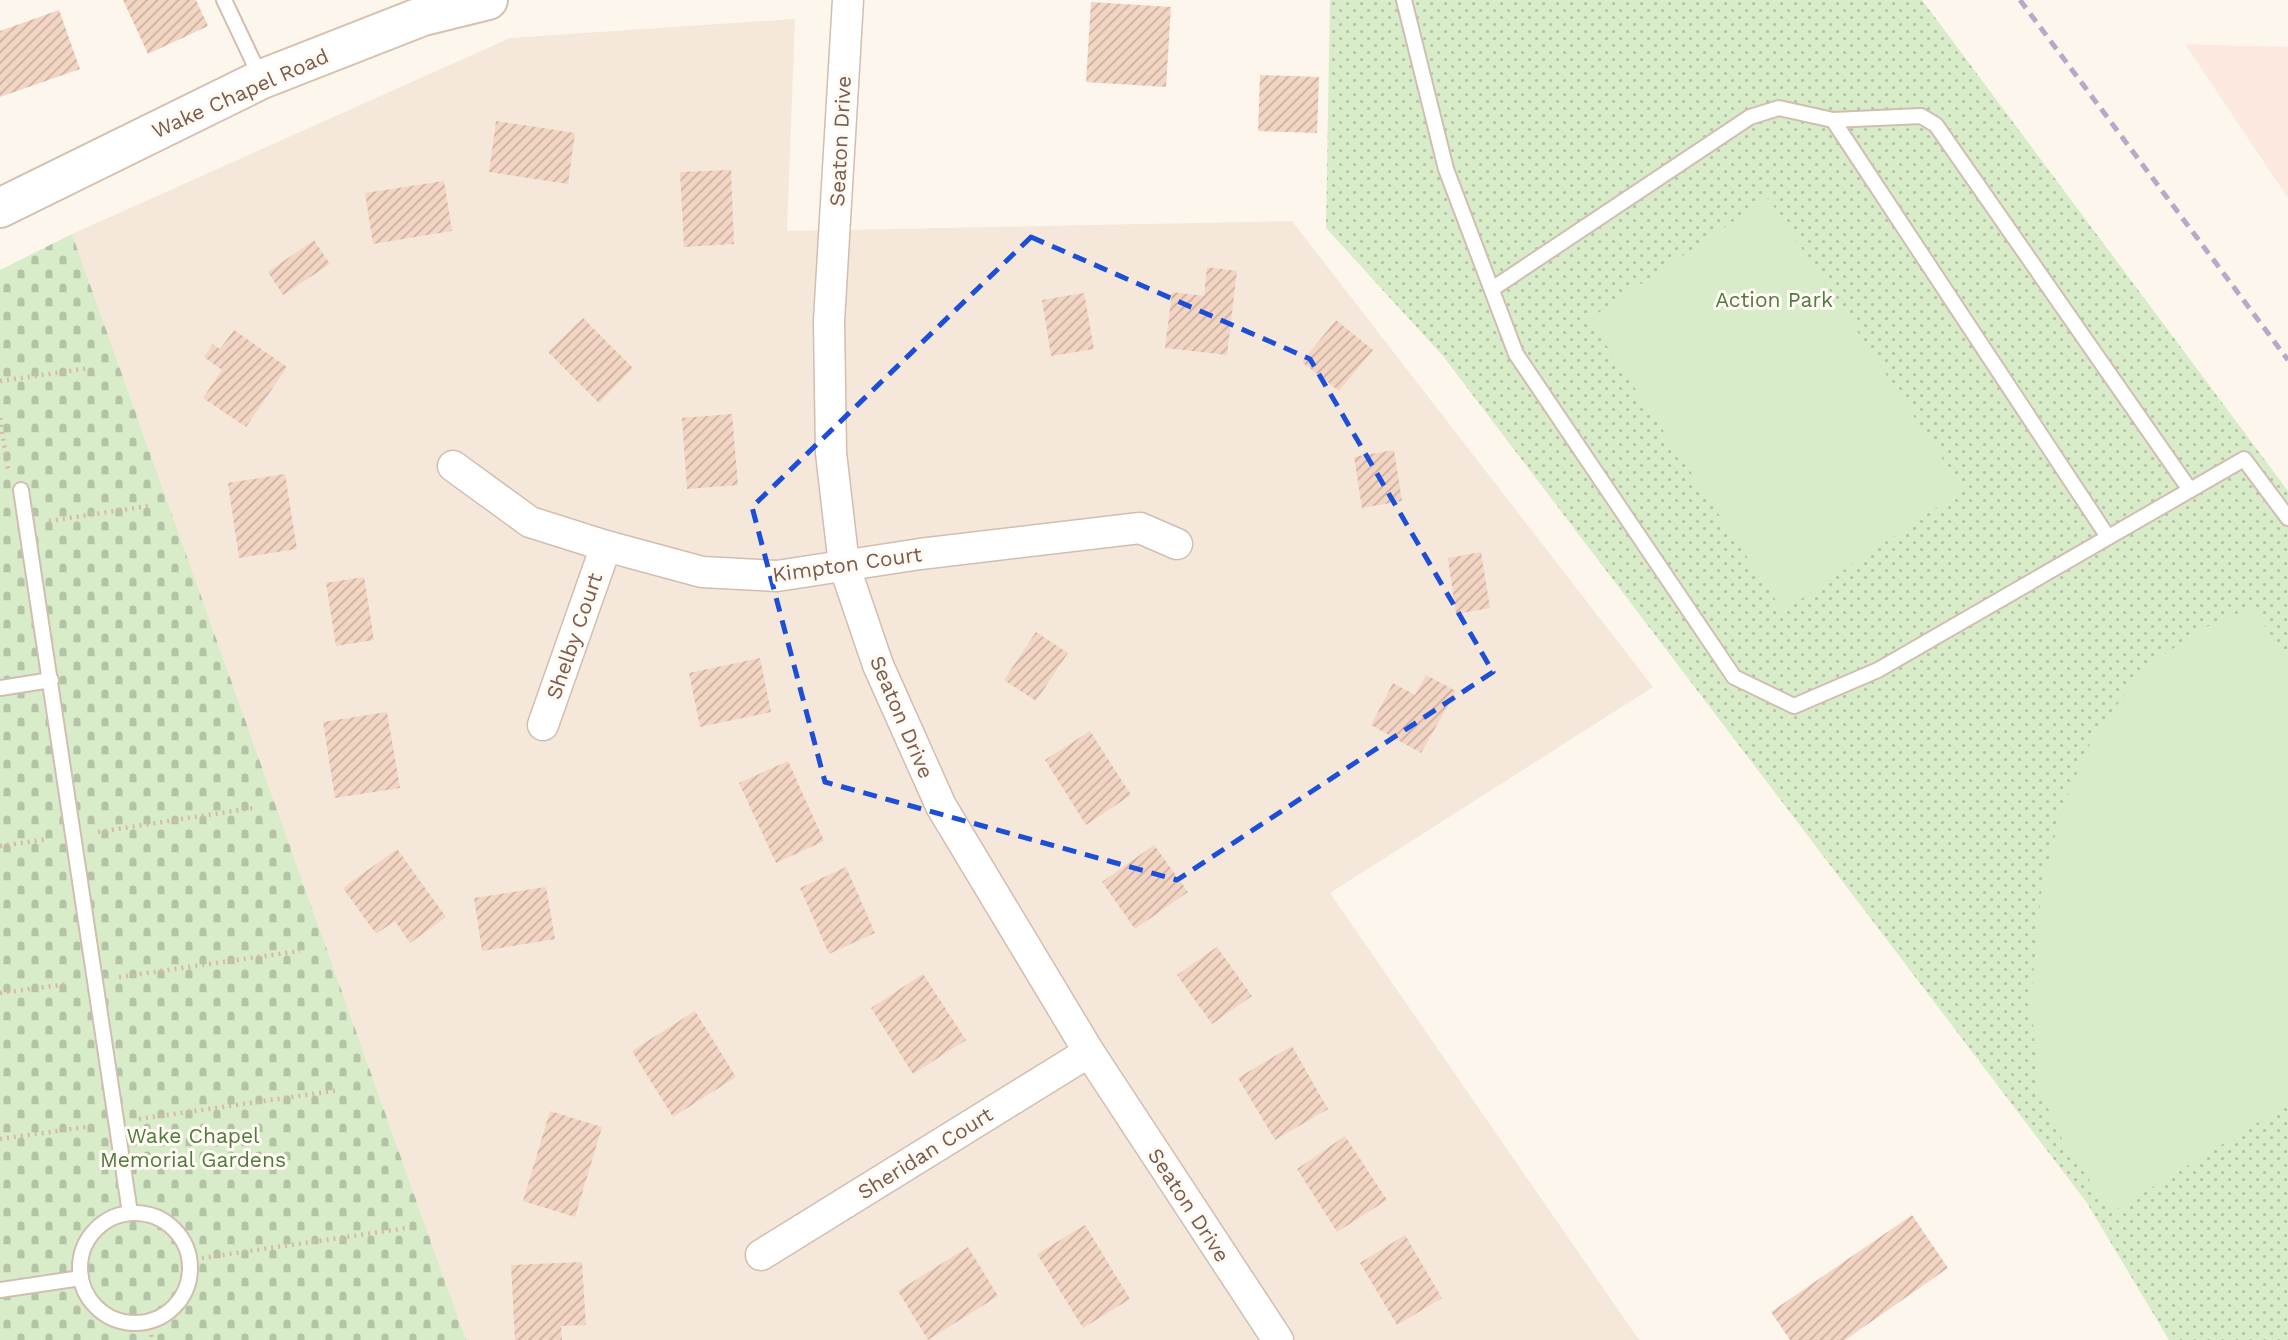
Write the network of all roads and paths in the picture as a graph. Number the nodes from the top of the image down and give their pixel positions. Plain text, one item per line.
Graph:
1 (224, 0) edge
2 (488, 0) edge
3 (848, 0) edge
4 (1404, 0) edge
5 (262, 79) junction
6 (1833, 120) junction
7 (0, 208) edge
8 (1492, 289) junction
9 (90, 368) dead end
10 (0, 381) edge
11 (0, 418) edge
12 (453, 466) dead end
13 (21, 489) joint
14 (2190, 490) junction
15 (148, 506) dead end
16 (2288, 518) edge
17 (27, 524) junction
18 (2108, 537) junction
19 (1178, 544) dead end
20 (606, 546) junction
21 (844, 565) junction
22 (51, 680) junction
23 (0, 688) edge
24 (543, 725) dead end
25 (253, 808) dead end
26 (75, 835) junction
27 (0, 846) edge
28 (300, 951) dead end
29 (96, 980) junction
30 (0, 993) edge
31 (1089, 1052) junction
32 (340, 1090) dead end
33 (117, 1122) junction
34 (0, 1139) edge
35 (131, 1213) junction
36 (407, 1228) dead end
37 (761, 1255) dead end
38 (188, 1260) junction
39 (81, 1278) junction
40 (0, 1290) edge
41 (149, 1321) junction
42 (152, 1340) edge
43 (1278, 1340) edge

1 - 5 lane
2 - 5 main road, Wake Chapel Road
3 - 21 street, Seaton Drive
4 - 8 lane
5 - 7 main road, Wake Chapel Road
6 - 8 lane
6 - 14 lane
6 - 18 lane
8 - 18 lane
9 - 10 path
11 - 13 path
12 - 20 street, Kimpton Court
13 - 17 lane
14 - 16 lane
14 - 18 lane
15 - 17 path
17 - 22 lane
19 - 21 street, Kimpton Court
20 - 21 street, Kimpton Court
20 - 24 street, Shelby Court
21 - 31 street, Seaton Drive
22 - 23 lane
22 - 26 lane
25 - 26 path
26 - 27 path
26 - 29 lane
28 - 29 path
29 - 30 path
29 - 33 lane
31 - 37 street, Sheridan Court
31 - 43 street, Seaton Drive
32 - 33 path
33 - 34 path
33 - 35 lane
35 - 38 lane
35 - 39 lane
36 - 38 path
38 - 41 lane
39 - 40 lane
39 - 41 lane
41 - 42 path

